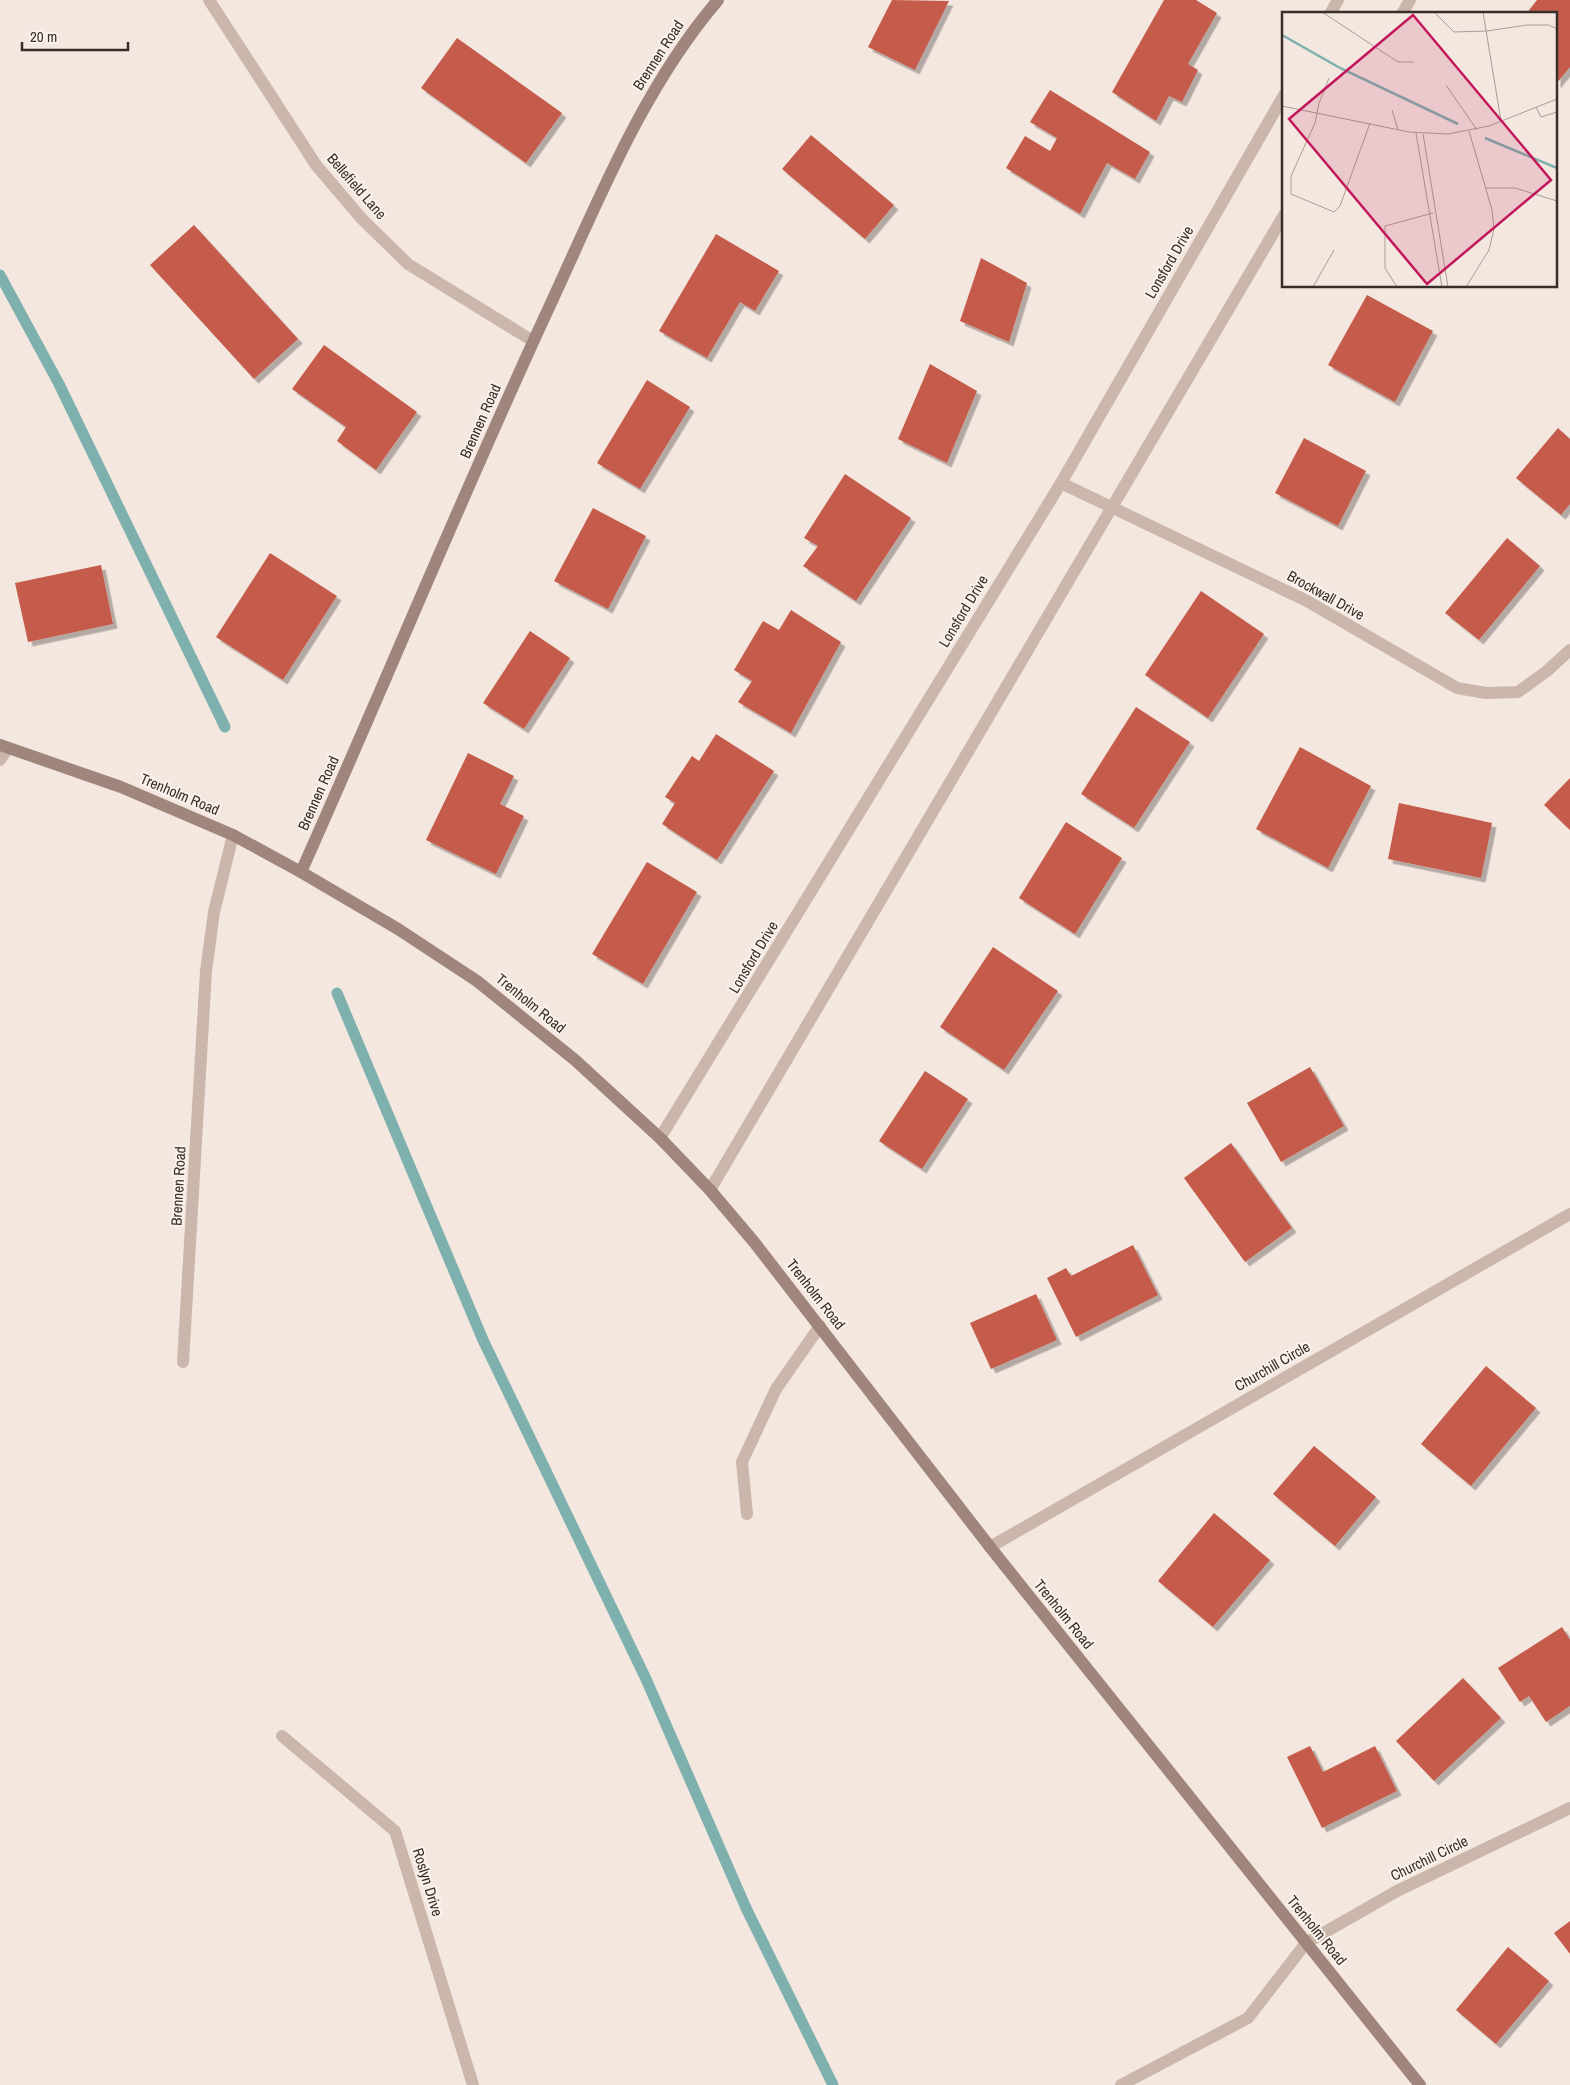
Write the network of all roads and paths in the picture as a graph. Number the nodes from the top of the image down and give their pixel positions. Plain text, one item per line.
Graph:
1 (209, 0) edge
2 (718, 0) edge
3 (1338, 0) edge
4 (1410, 0) edge
5 (1331, 12) edge
6 (1403, 12) edge
7 (1282, 98) edge
8 (1282, 219) edge
9 (533, 341) junction
10 (1061, 482) junction
11 (1112, 508) junction
12 (1570, 650) edge
13 (4, 746) edge
14 (0, 760) edge
15 (233, 835) junction
16 (301, 872) junction
17 (660, 1138) junction
18 (710, 1190) junction
19 (1570, 1214) edge
20 (820, 1326) junction
21 (183, 1362) dead end
22 (747, 1514) dead end
23 (990, 1547) junction
24 (282, 1736) dead end
25 (1570, 1808) edge
26 (1306, 1943) junction
27 (474, 2085) edge
28 (1122, 2085) edge
29 (1420, 2085) edge

1 - 9 street, Bellefield Lane
2 - 9 main road, Brennen Road
3 - 5 street
4 - 6 street
7 - 10 street, Lonsford Drive
8 - 11 street
9 - 16 main road, Brennen Road
10 - 11 street, Brockwall Drive
10 - 17 street, Lonsford Drive
11 - 12 street, Brockwall Drive
11 - 18 street
13 - 14 street
13 - 15 main road, Trenholm Road
15 - 16 main road, Trenholm Road
15 - 21 street, Brennen Road
16 - 17 main road, Trenholm Road
17 - 18 main road, Trenholm Road
18 - 20 main road, Trenholm Road
19 - 23 street, Churchill Circle
20 - 22 street
20 - 23 main road, Trenholm Road
23 - 26 main road, Trenholm Road
24 - 27 street, Roslyn Drive
25 - 26 street, Churchill Circle
26 - 28 street
26 - 29 main road, Trenholm Road

